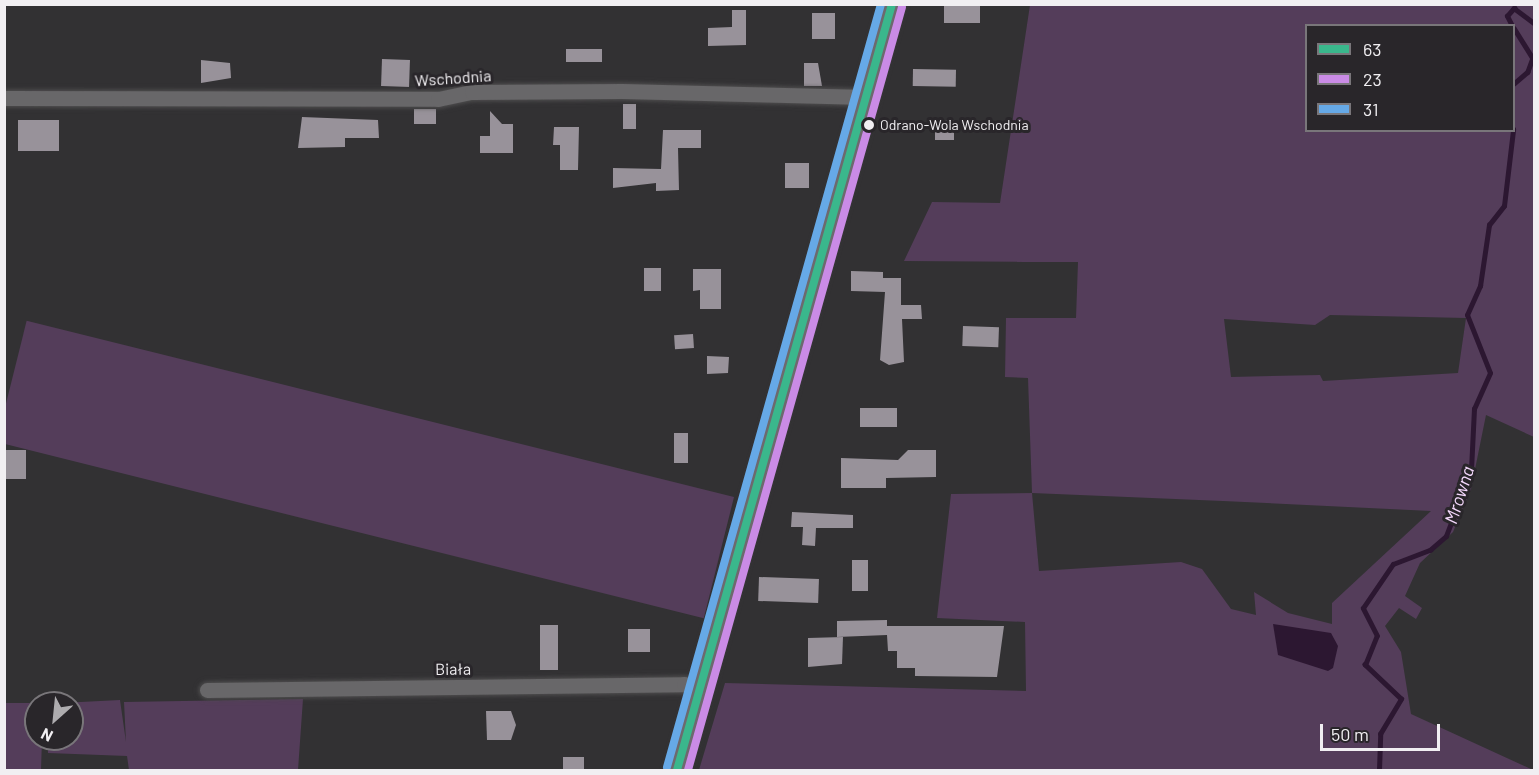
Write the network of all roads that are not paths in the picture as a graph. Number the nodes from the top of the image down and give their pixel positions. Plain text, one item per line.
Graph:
1 (892, 4) edge
2 (867, 97) junction
3 (4, 98) edge
4 (700, 688) junction
5 (207, 690) dead end
6 (677, 771) edge

1 - 2 street
2 - 3 street, Wschodnia
2 - 4 street
4 - 5 street, Biała
4 - 6 street

